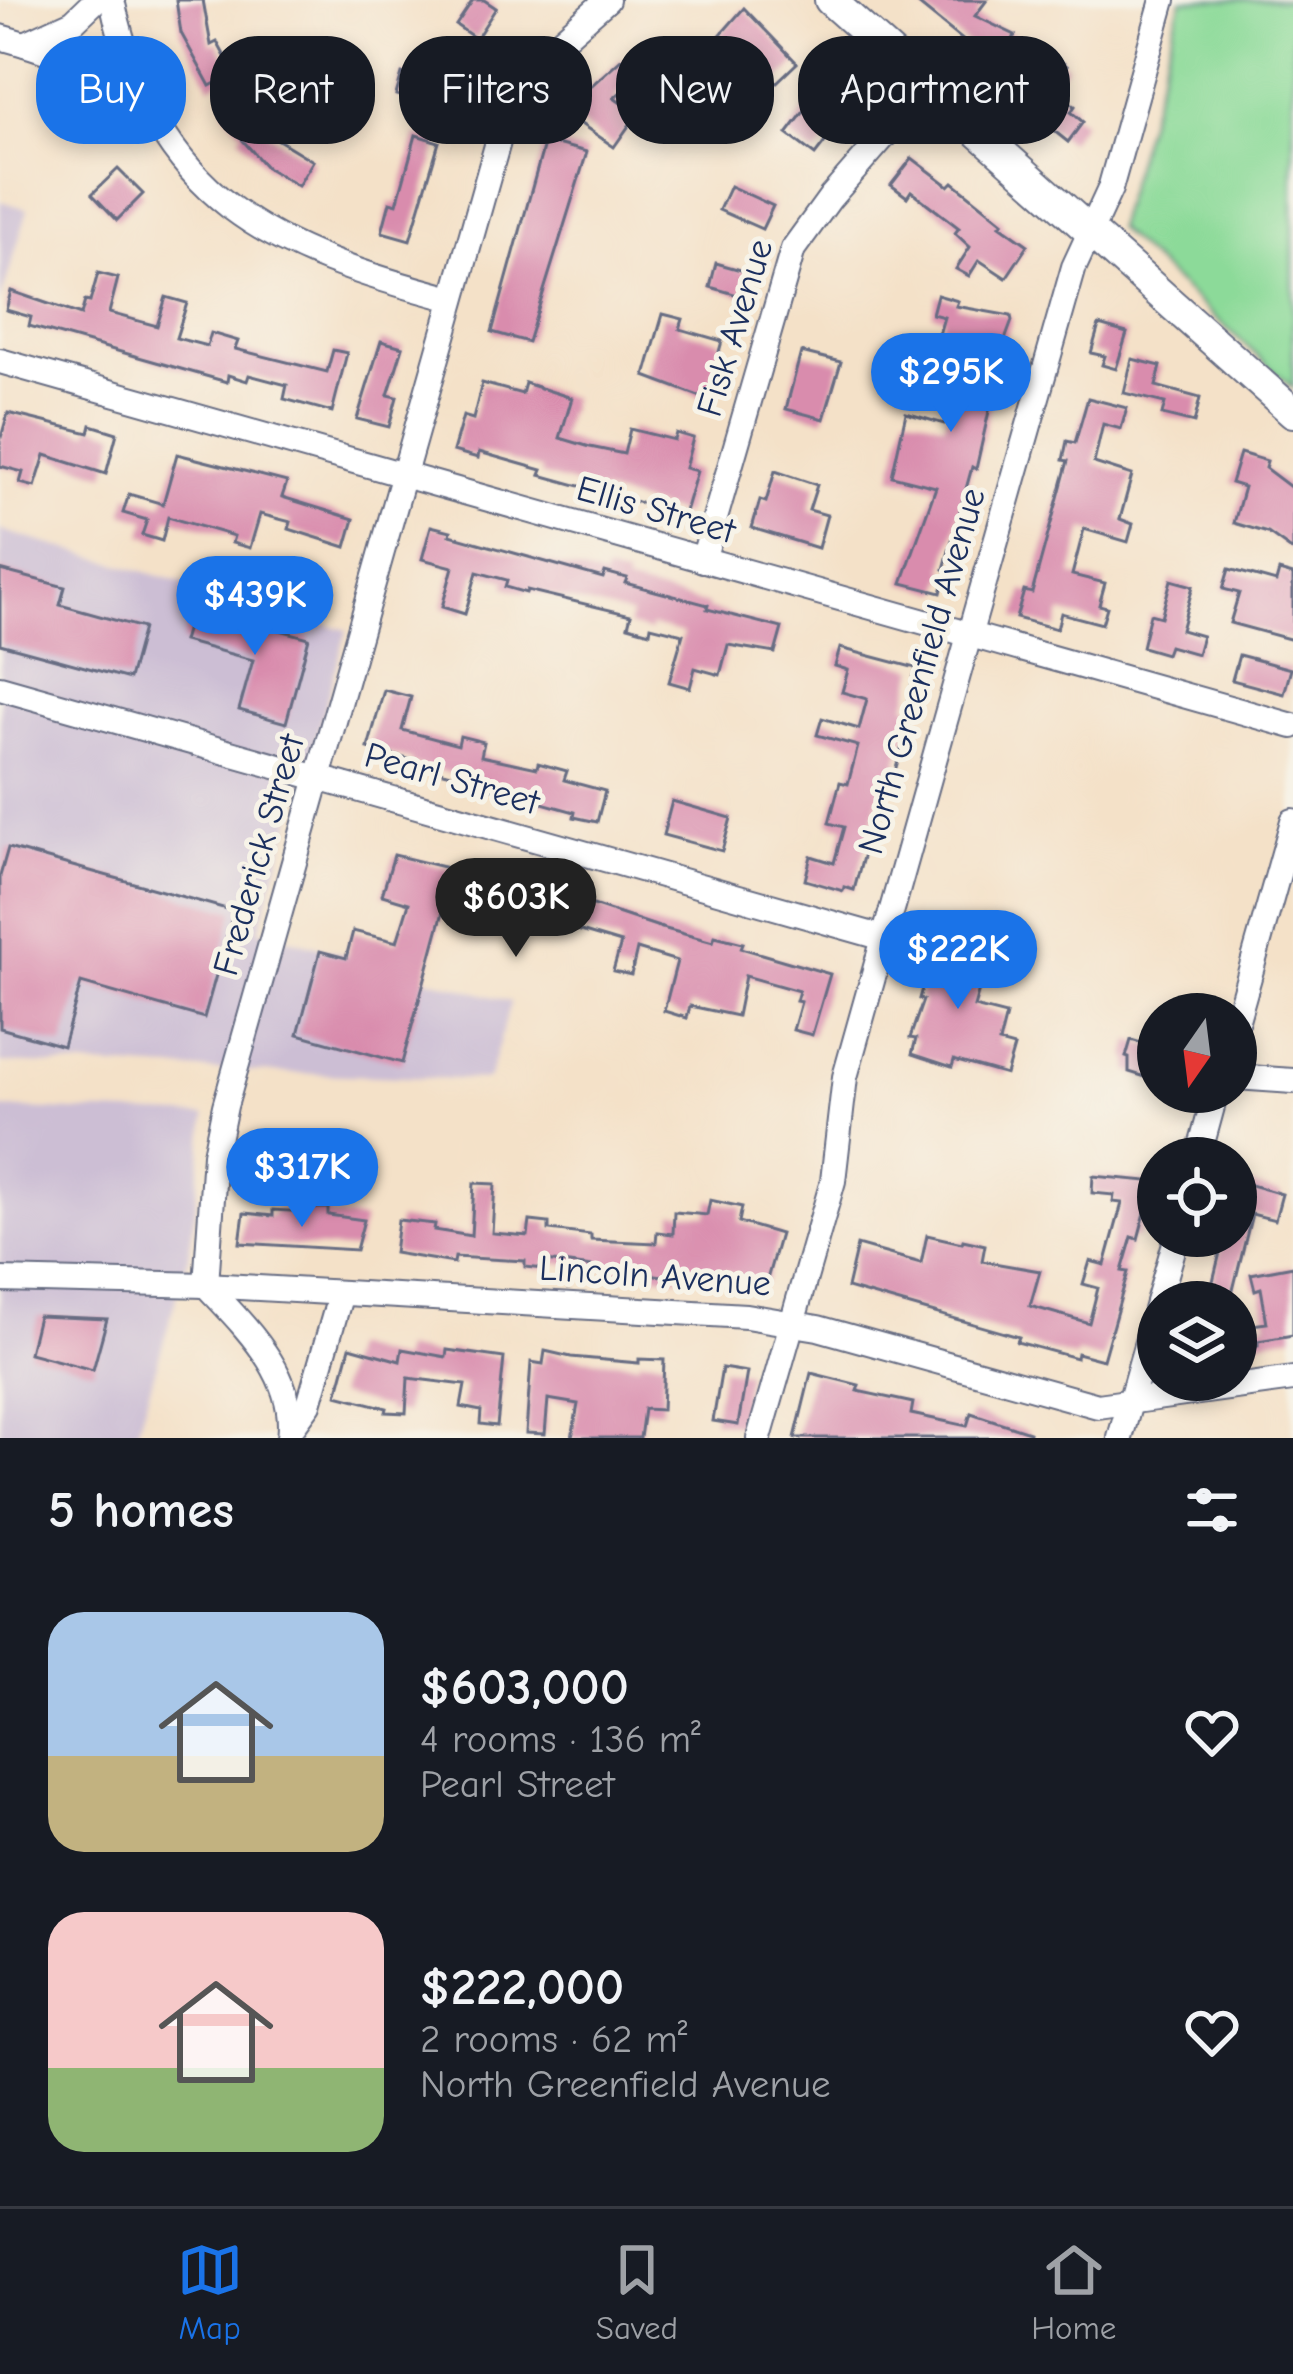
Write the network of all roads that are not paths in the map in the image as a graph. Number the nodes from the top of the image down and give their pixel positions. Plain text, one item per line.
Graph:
1 (96, 0) edge
2 (112, 0) edge
3 (607, 0) edge
4 (830, 0) edge
5 (1163, 0) edge
6 (121, 36) edge
7 (870, 36) edge
8 (12, 40) edge
9 (173, 144) edge
10 (877, 144) edge
11 (991, 144) edge
12 (1091, 232) junction
13 (453, 299) junction
14 (0, 361) edge
15 (1293, 412) edge
16 (404, 476) junction
17 (703, 560) junction
18 (969, 636) junction
19 (0, 688) edge
20 (1293, 726) edge
21 (318, 778) junction
22 (1293, 821) edge
23 (884, 938) junction
24 (1244, 993) edge
25 (1257, 1078) edge
26 (1293, 1081) edge
27 (0, 1280) edge
28 (206, 1286) junction
29 (341, 1293) junction
30 (792, 1322) junction
31 (1137, 1378) edge
32 (1293, 1378) edge
33 (1130, 1403) junction
34 (290, 1434) edge
35 (759, 1438) edge
36 (1120, 1438) edge

1 - 8 street
2 - 6 street
3 - 13 street, Frederick Street
4 - 7 main road
5 - 12 street, North Greenfield Avenue
9 - 13 street
10 - 17 street, Fisk Avenue
11 - 12 main road
12 - 15 main road
12 - 18 street, North Greenfield Avenue
13 - 16 street, Frederick Street
14 - 16 street, Ellis Street
16 - 17 street, Ellis Street
16 - 21 street, Frederick Street
17 - 18 street, Ellis Street
18 - 20 street, Ellis Street
18 - 23 street, North Greenfield Avenue
19 - 21 street, Pearl Street
21 - 23 street, Pearl Street
21 - 28 street, Frederick Street
22 - 24 street
23 - 30 street, North Greenfield Avenue
25 - 26 street
27 - 28 street, Lincoln Avenue
28 - 29 street, Lincoln Avenue
28 - 34 street
29 - 30 street, Lincoln Avenue
29 - 34 street
30 - 33 street, Lincoln Avenue
30 - 35 street, North Greenfield Avenue
31 - 33 street
32 - 33 street, Lincoln Avenue
33 - 36 street

